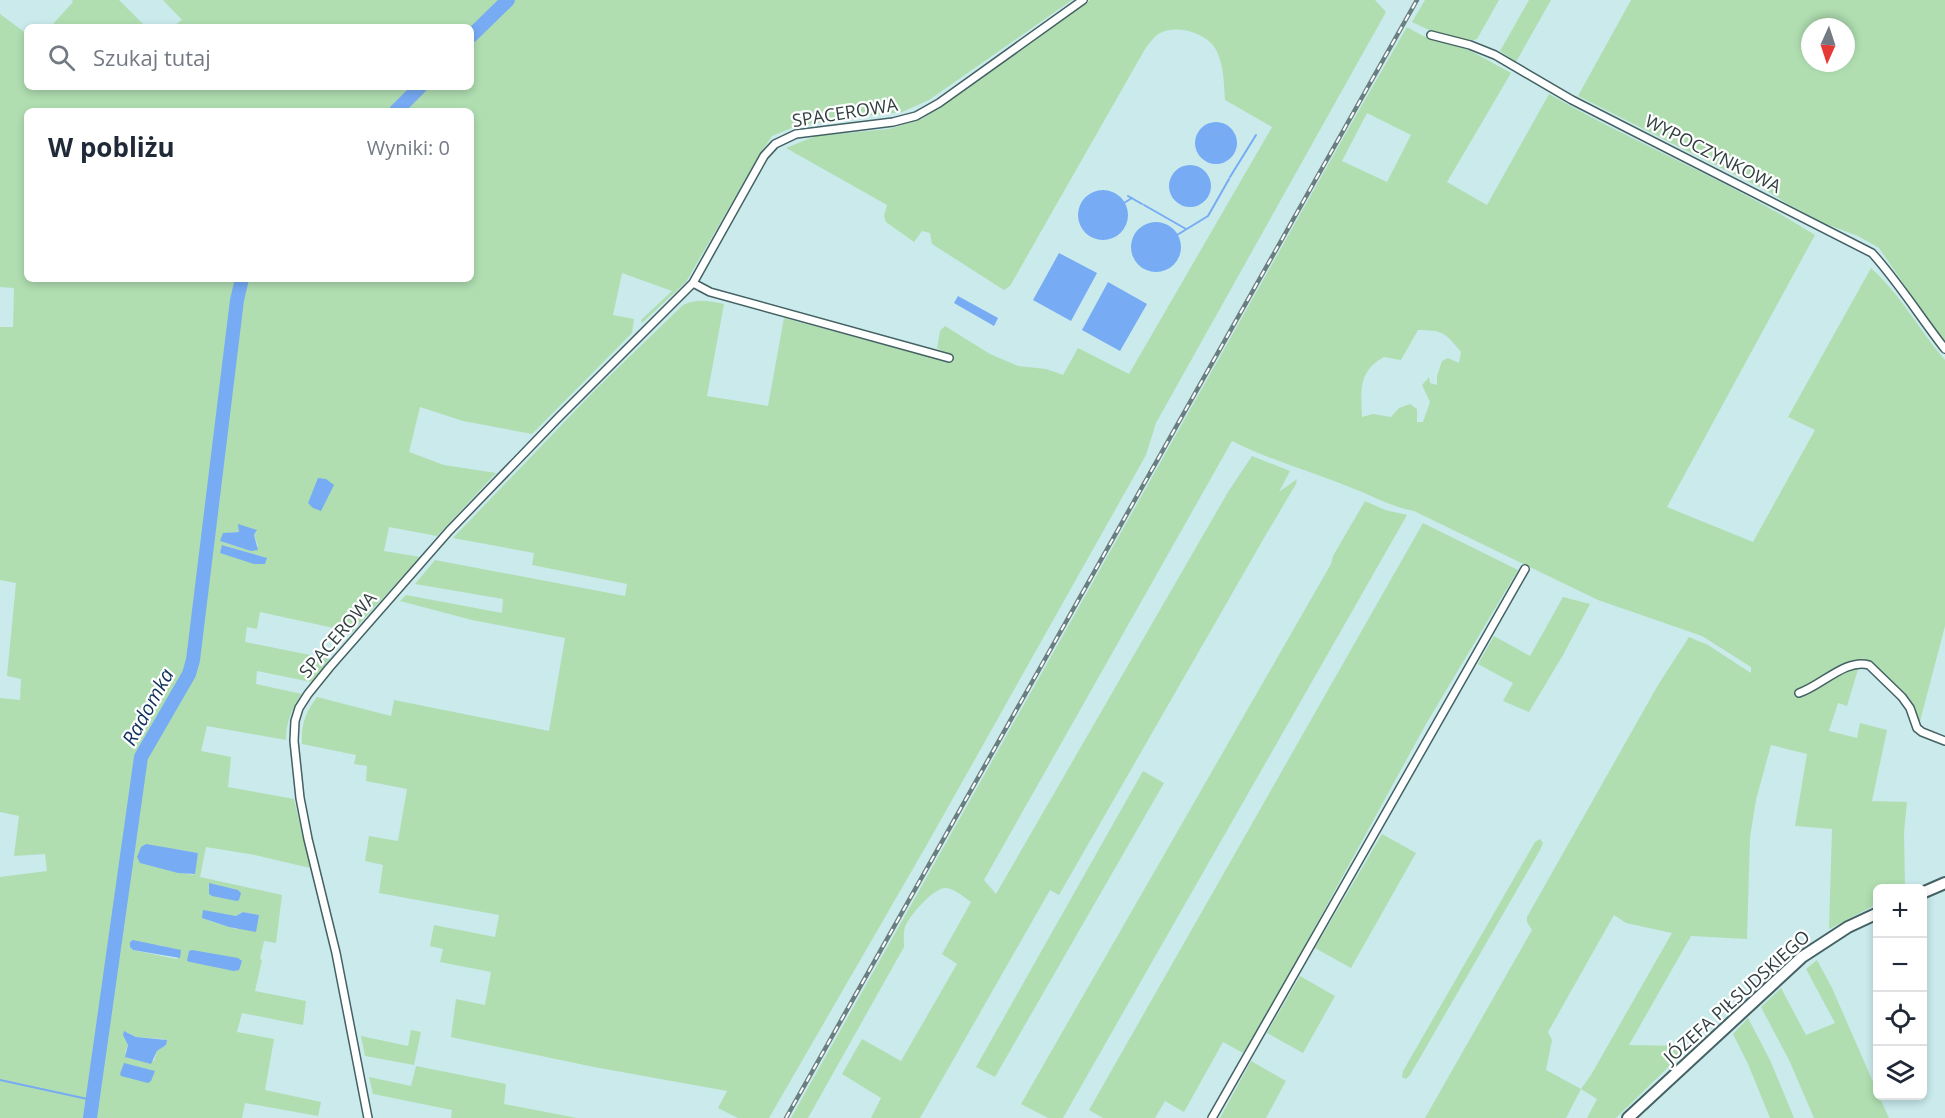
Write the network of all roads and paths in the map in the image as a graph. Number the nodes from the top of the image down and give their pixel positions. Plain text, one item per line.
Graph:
1 (1083, 0) edge
2 (1431, 35) dead end
3 (693, 283) junction
4 (1945, 349) edge
5 (949, 358) dead end
6 (1525, 569) dead end
7 (1799, 693) dead end
8 (1945, 741) edge
9 (1945, 882) edge
10 (1927, 890) edge
11 (1873, 915) edge
12 (368, 1118) edge
13 (1212, 1118) edge
14 (1628, 1118) edge

1 - 3 street, SPACEROWA
2 - 4 street, WYPOCZYNKOWA
3 - 5 street
3 - 12 street, SPACEROWA
6 - 13 street
7 - 8 street
9 - 10 street
11 - 14 street, JÓZEFA PIŁSUDSKIEGO

